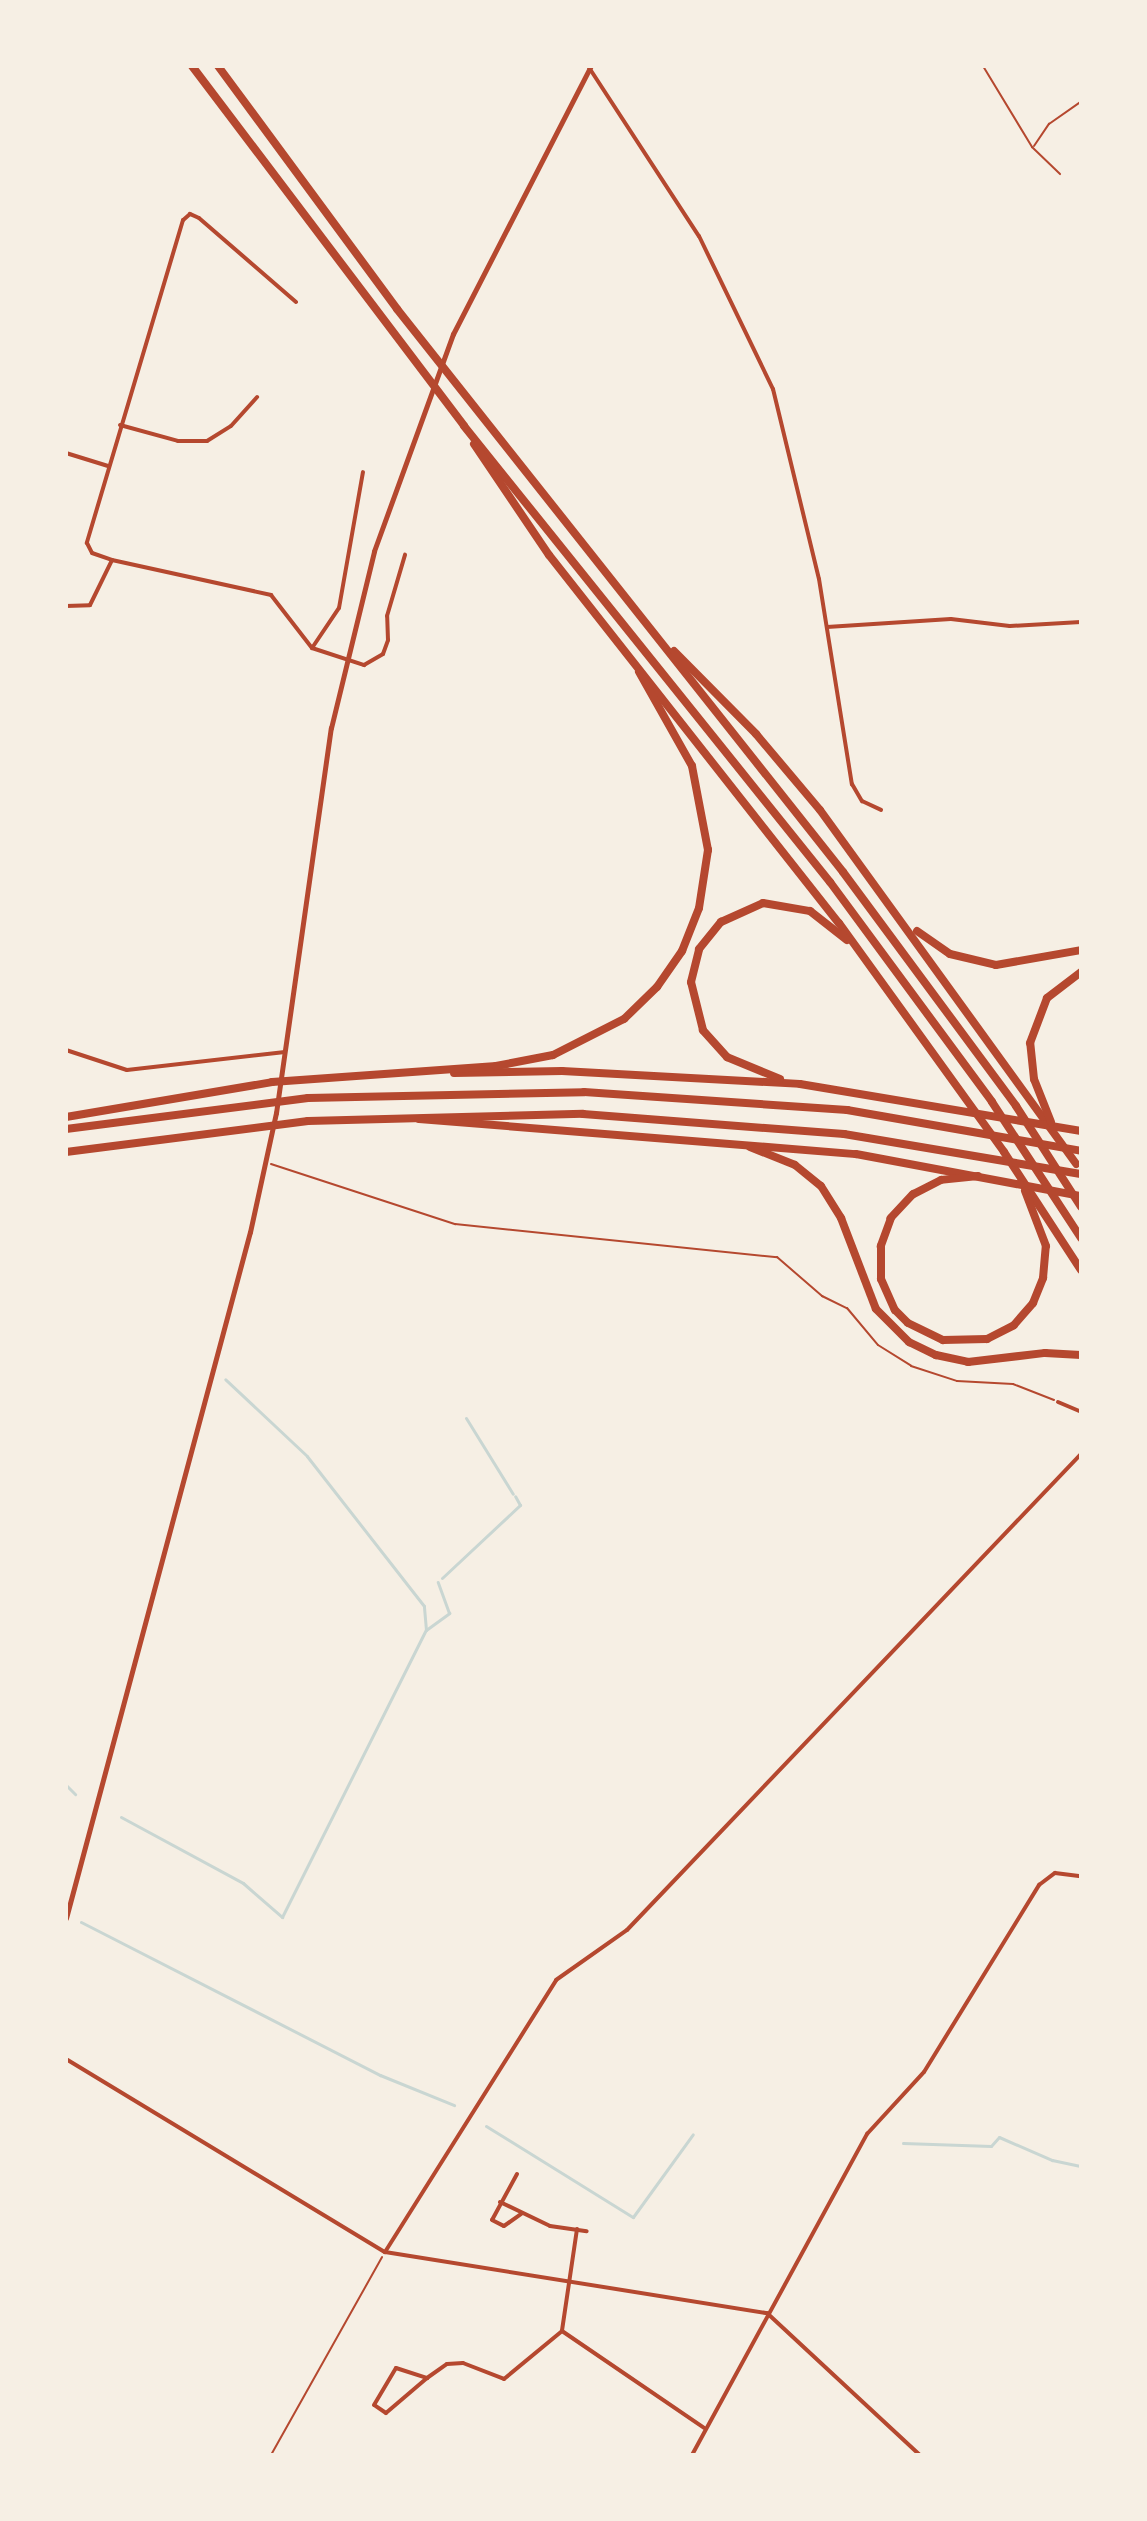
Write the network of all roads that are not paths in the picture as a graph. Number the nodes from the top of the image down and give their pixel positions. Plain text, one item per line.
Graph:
1 (192, 66) edge
2 (218, 66) edge
3 (983, 66) edge
4 (590, 67) edge
5 (1081, 102) edge
6 (1032, 147) junction
7 (1060, 174) dead end
8 (296, 302) dead end
9 (257, 397) dead end
10 (120, 425) junction
11 (464, 426) junction
12 (66, 453) edge
13 (108, 466) junction
14 (363, 472) dead end
15 (405, 555) dead end
16 (112, 560) junction
17 (66, 606) edge
18 (645, 622) junction
19 (1081, 622) edge
20 (827, 627) junction
21 (619, 641) junction
22 (312, 648) junction
23 (345, 661) junction
24 (881, 810) dead end
25 (897, 910) junction
26 (1081, 950) edge
27 (860, 952) junction
28 (1081, 972) edge
29 (66, 1050) edge
30 (285, 1052) junction
31 (441, 1071) junction
32 (800, 1084) junction
33 (398, 1115) junction
34 (66, 1117) edge
35 (66, 1129) edge
36 (1079, 1130) edge
37 (733, 1143) junction
38 (1080, 1150) edge
39 (66, 1152) edge
40 (1004, 1152) junction
41 (1079, 1170) edge
42 (989, 1175) junction
43 (1081, 1196) edge
44 (1081, 1207) edge
45 (1081, 1238) edge
46 (1081, 1270) edge
47 (1081, 1355) edge
48 (1058, 1402) road end
49 (1081, 1412) edge
50 (1081, 1454) edge
51 (1081, 1876) edge
52 (66, 1918) edge
53 (66, 2059) edge
54 (517, 2174) dead end
55 (500, 2202) junction
56 (521, 2214) junction
57 (577, 2229) junction
58 (587, 2231) dead end
59 (385, 2252) junction
60 (569, 2282) junction
61 (767, 2313) junction
62 (562, 2331) junction
63 (427, 2378) junction
64 (704, 2428) junction
65 (695, 2454) edge
66 (920, 2455) edge

1 - 11 highway
2 - 18 highway
3 - 6 lane
4 - 20 street
4 - 23 street
5 - 6 lane
6 - 7 lane
8 - 10 street
9 - 10 street
10 - 13 street
11 - 21 highway
11 - 45 highway
12 - 13 street
13 - 16 street
14 - 22 street
15 - 23 street
16 - 17 street
16 - 22 street
18 - 25 highway
18 - 44 highway
19 - 20 street
20 - 24 street
21 - 27 highway
21 - 31 highway
22 - 23 street
23 - 30 street
25 - 26 highway
25 - 41 highway
27 - 32 highway
27 - 40 highway
28 - 41 highway
29 - 30 street
30 - 52 street
31 - 32 highway
31 - 34 highway
32 - 36 highway
33 - 37 highway
33 - 39 highway
33 - 41 highway
35 - 38 highway
37 - 42 highway
37 - 47 highway
40 - 42 highway
40 - 46 highway
42 - 43 highway
48 - 49 street
50 - 59 street
51 - 61 street
53 - 59 street
54 - 55 street
55 - 56 street
55 - 56 street
56 - 57 street
57 - 58 street
57 - 60 street
59 - 60 street
60 - 61 street
60 - 62 street
61 - 64 street
61 - 66 street
62 - 63 street
62 - 64 street
63 - 63 street
64 - 65 street

